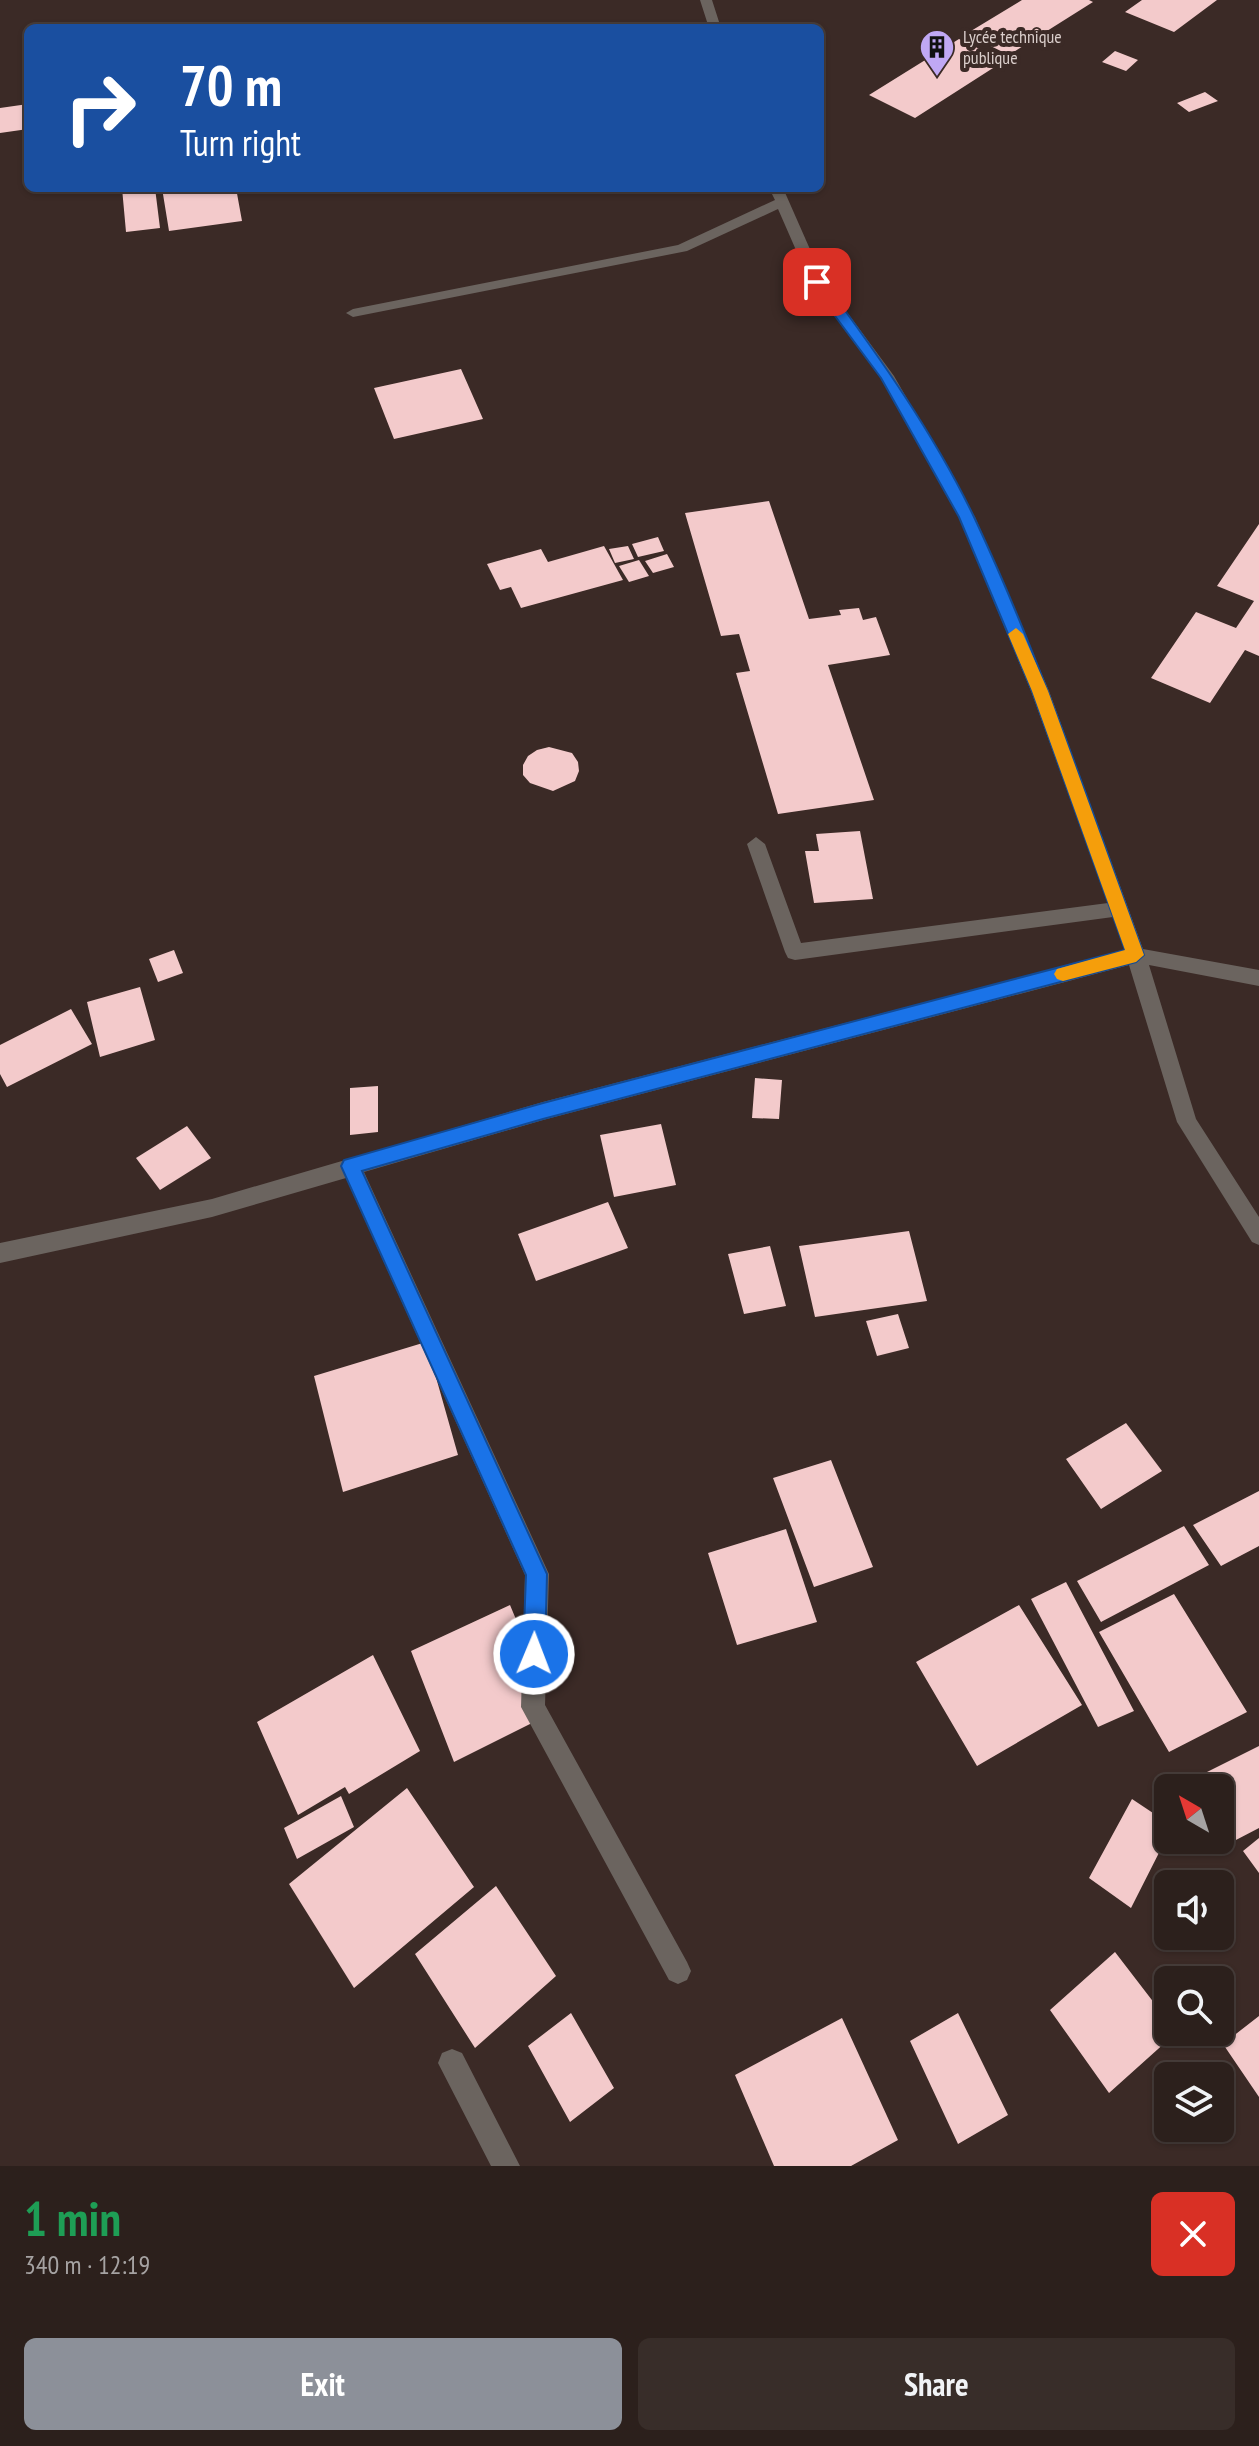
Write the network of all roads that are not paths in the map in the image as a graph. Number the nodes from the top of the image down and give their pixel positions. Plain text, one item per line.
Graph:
1 (706, 0) edge
2 (714, 24) edge
3 (778, 195) edge
4 (353, 313) dead end
5 (756, 844) dead end
6 (1119, 909) junction
7 (1136, 955) junction
8 (1259, 978) edge
9 (351, 1166) junction
10 (1259, 1235) edge
11 (0, 1253) edge
12 (678, 1971) dead end
13 (452, 2063) dead end
14 (506, 2166) edge

1 - 2 street
3 - 4 street
3 - 6 street
5 - 6 street
6 - 7 street
7 - 8 street
7 - 9 street
7 - 10 street
9 - 11 street
9 - 12 street
13 - 14 street

